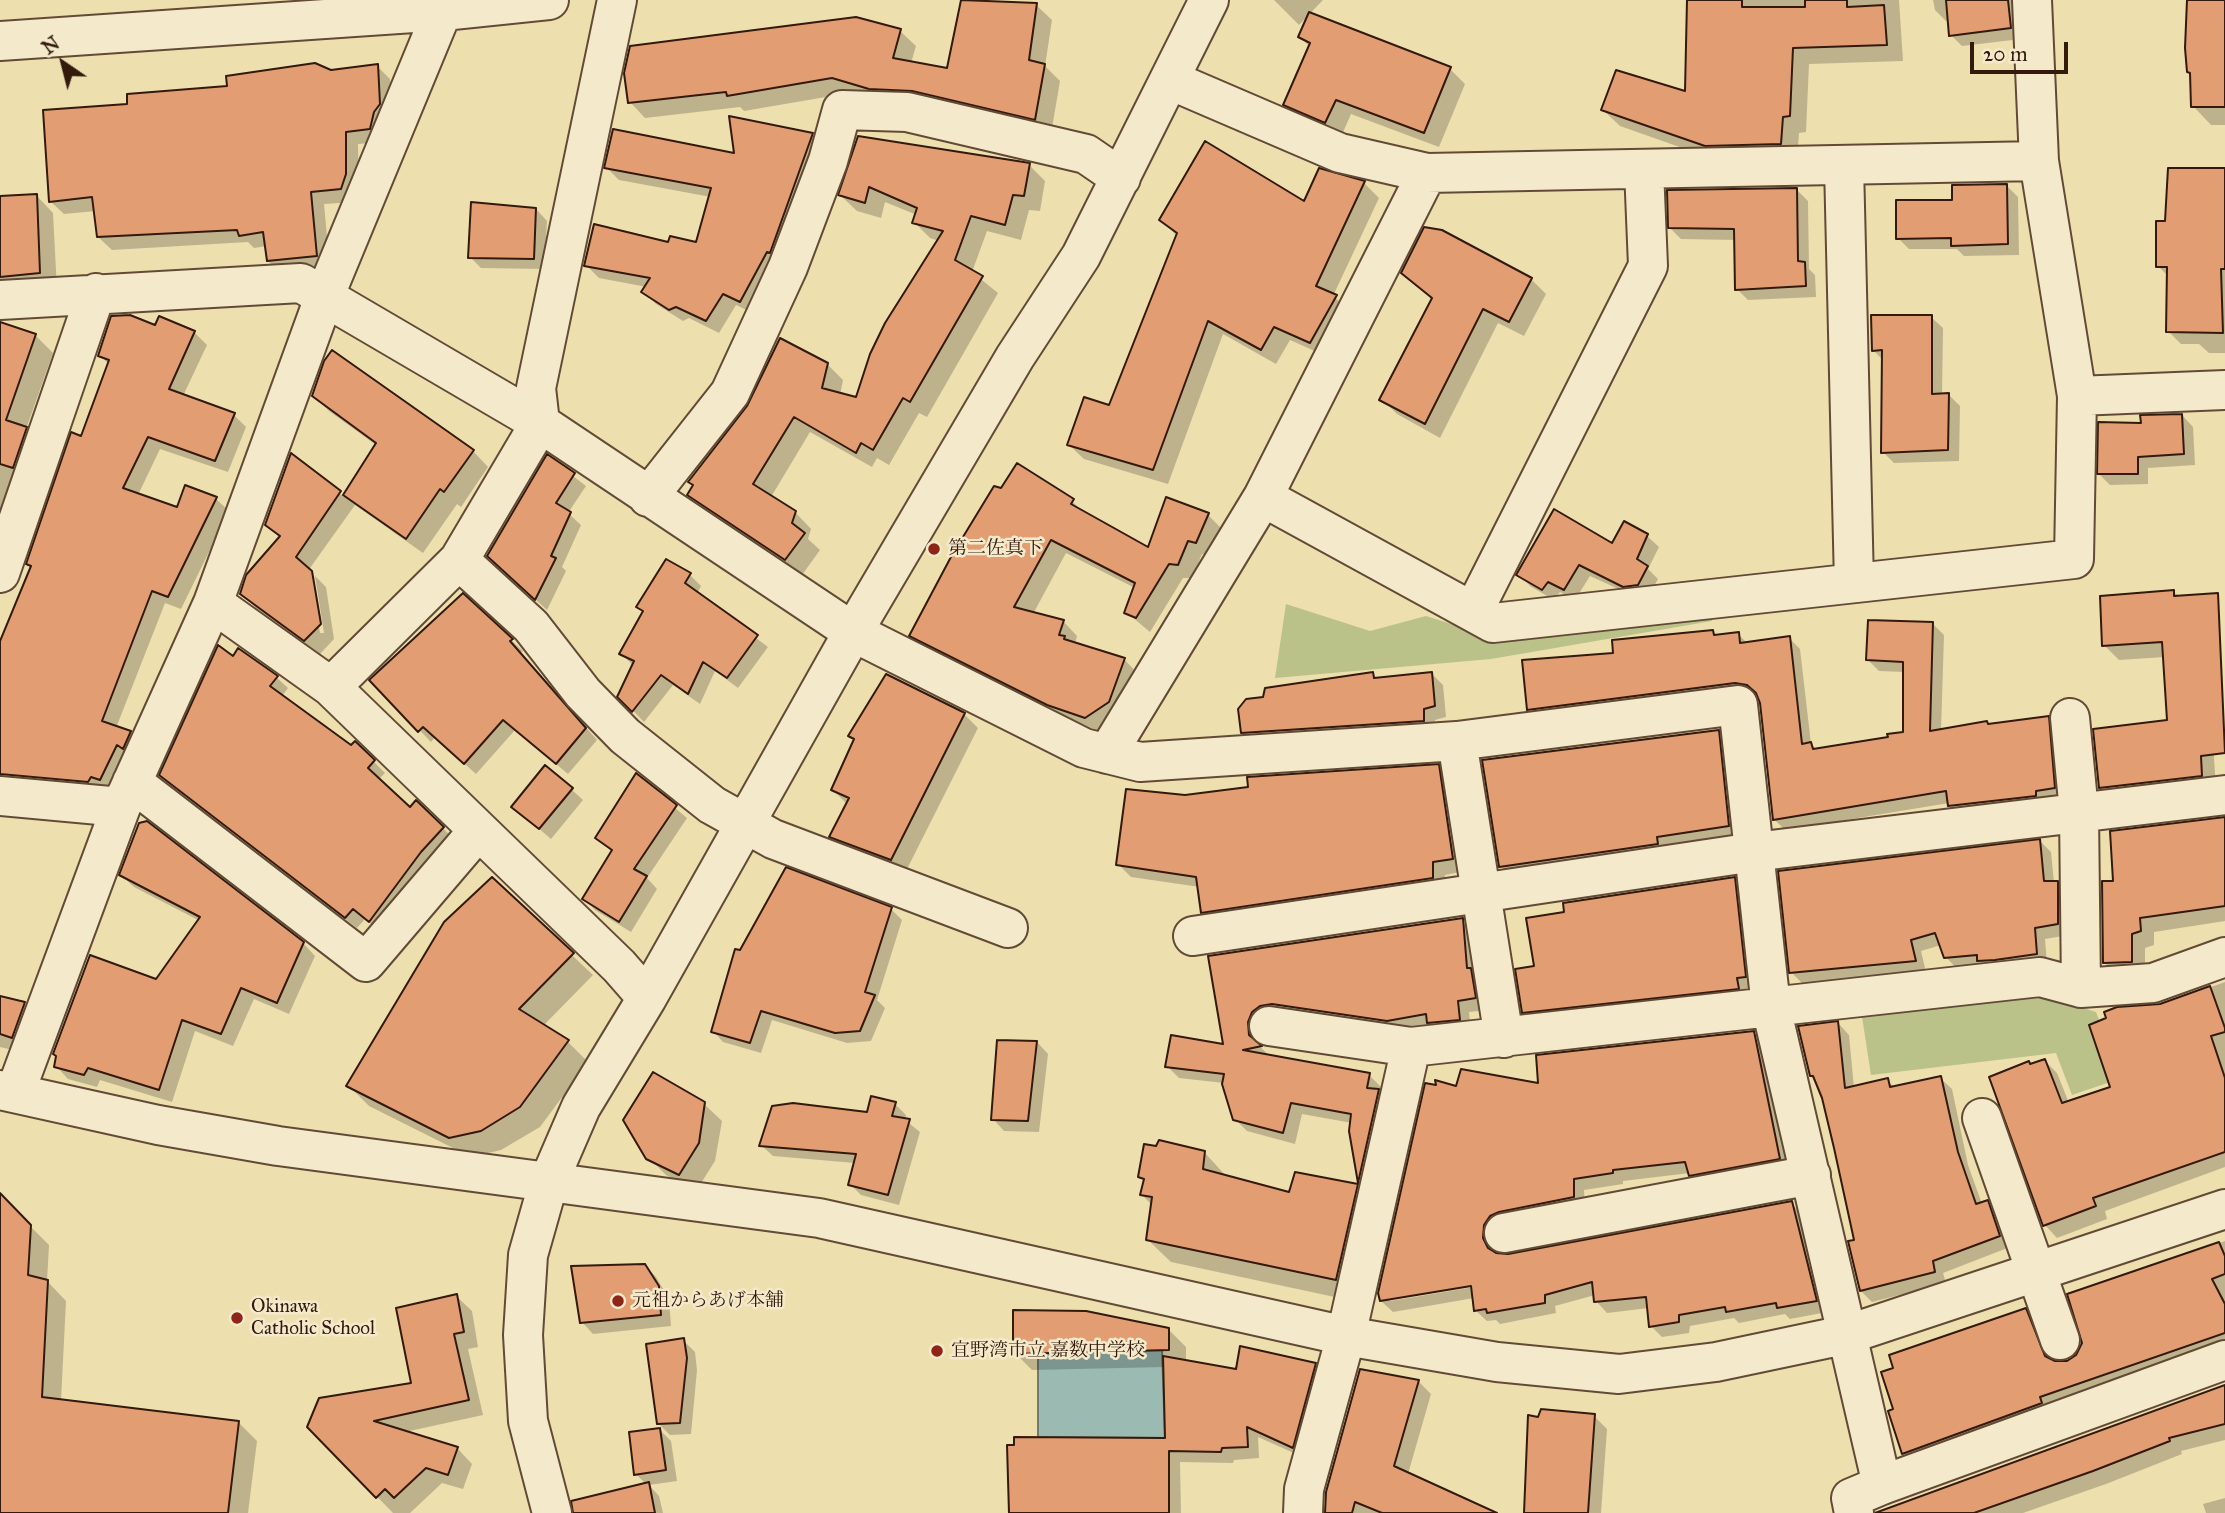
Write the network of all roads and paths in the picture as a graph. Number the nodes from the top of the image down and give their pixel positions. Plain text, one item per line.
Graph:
1 (550, 0) edge
2 (617, 0) edge
3 (1209, 0) edge
4 (2032, 0) edge
5 (445, 5) edge
6 (0, 41) edge
7 (1170, 80) junction
8 (2039, 161) junction
9 (1844, 165) junction
10 (1644, 169) junction
11 (1427, 173) junction
12 (1121, 177) junction
13 (96, 293) junction
14 (325, 295) junction
15 (0, 300) edge
16 (2225, 390) edge
17 (2077, 396) junction
18 (540, 423) junction
19 (648, 497) junction
20 (1263, 497) junction
21 (458, 560) junction
22 (0, 573) edge
23 (1854, 583) junction
24 (213, 603) junction
25 (1473, 612) junction
26 (853, 632) junction
27 (331, 687) junction
28 (2070, 718) dead end
29 (1457, 741) junction
30 (1107, 754) junction
31 (127, 795) junction
32 (2225, 795) edge
33 (0, 796) edge
34 (2079, 812) junction
35 (744, 822) junction
36 (477, 832) junction
37 (1754, 852) junction
38 (1479, 893) junction
39 (1008, 928) dead end
40 (1193, 936) dead end
41 (2225, 957) edge
42 (2081, 988) junction
43 (647, 998) junction
44 (1771, 1007) junction
45 (1269, 1026) dead end
46 (1504, 1038) junction
47 (1411, 1047) junction
48 (7, 1091) edge
49 (1982, 1118) dead end
50 (1811, 1175) junction
51 (549, 1181) junction
52 (2225, 1209) edge
53 (1504, 1234) dead end
54 (2036, 1274) junction
55 (1849, 1334) junction
56 (1346, 1336) junction
57 (2060, 1340) dead end
58 (2225, 1360) edge
59 (1882, 1485) junction
60 (551, 1513) edge
61 (1303, 1513) edge
62 (1854, 1513) edge

1 - 5 street
2 - 18 street
3 - 7 street
4 - 8 street
5 - 6 street
5 - 14 street
7 - 11 street
7 - 12 street
8 - 9 street
8 - 17 street
9 - 10 street
9 - 23 street
10 - 11 street
10 - 25 street
11 - 20 street
12 - 19 street
12 - 26 street
13 - 14 street
13 - 15 street
13 - 22 street
14 - 18 street
14 - 24 street
16 - 17 street
17 - 23 street
18 - 19 street
18 - 21 street
19 - 26 street
20 - 25 street
20 - 30 street
21 - 27 street
21 - 35 street
23 - 25 street
24 - 27 street
24 - 31 street
26 - 30 street
26 - 35 street
27 - 36 street
28 - 34 street
29 - 30 street
29 - 37 street
29 - 38 street
31 - 33 street
31 - 36 street
31 - 48 street
32 - 34 street
34 - 37 street
34 - 42 street
35 - 39 street
35 - 43 street
36 - 43 street
37 - 38 street
37 - 44 street
38 - 40 street
38 - 46 street
41 - 42 street
42 - 44 street
43 - 51 street
44 - 46 street
44 - 50 street
45 - 47 street
46 - 47 street
47 - 56 street
48 - 51 street
49 - 54 street
50 - 53 street
50 - 55 street
51 - 56 street
51 - 60 street
52 - 54 street
54 - 55 street
54 - 57 street
55 - 56 street
55 - 59 street
56 - 61 street
58 - 59 street
59 - 62 street

